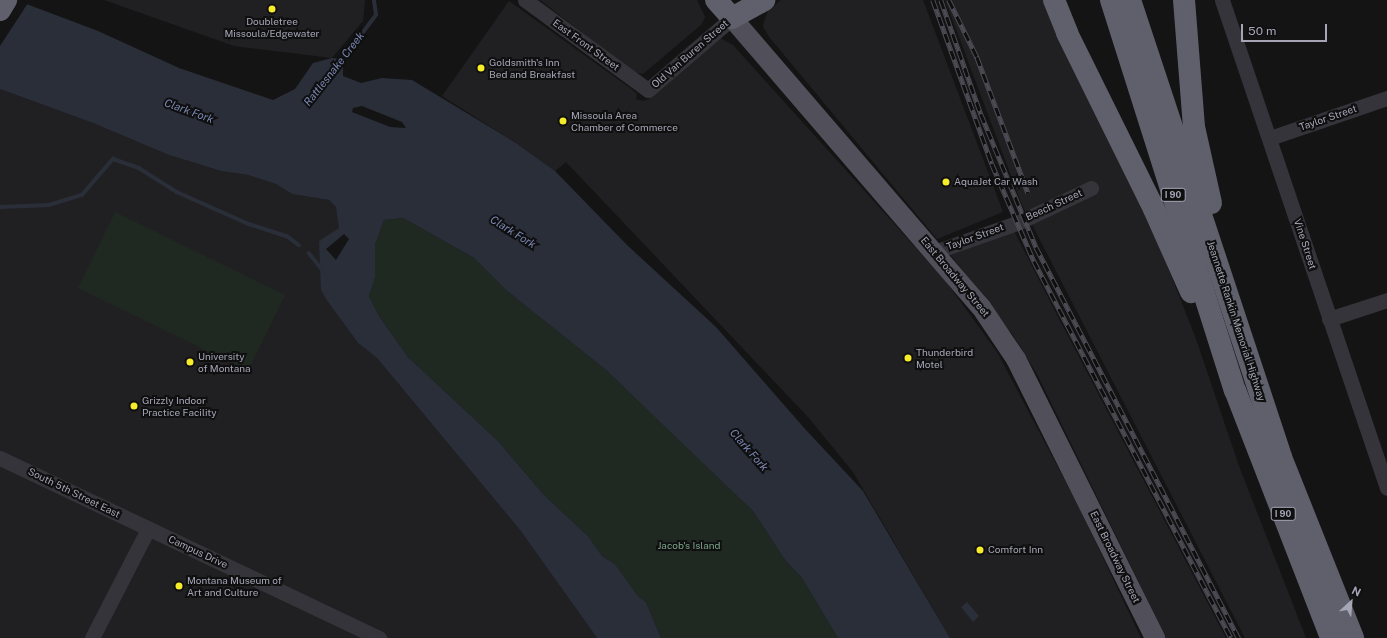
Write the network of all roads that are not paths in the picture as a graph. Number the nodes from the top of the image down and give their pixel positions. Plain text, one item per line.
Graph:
1 (6, 0) edge
2 (525, 0) edge
3 (716, 0) edge
4 (764, 0) edge
5 (1054, 0) edge
6 (1111, 0) edge
7 (1130, 0) edge
8 (1184, 0) edge
9 (1222, 0) edge
10 (736, 9) edge
11 (0, 10) edge
12 (648, 90) joint
13 (1387, 98) edge
14 (1270, 138) junction
15 (1091, 188) dead end
16 (1016, 223) joint
17 (934, 252) junction
18 (1387, 300) edge
19 (1329, 318) junction
20 (1240, 329) junction
21 (1235, 390) junction
22 (0, 458) edge
23 (1387, 488) edge
24 (148, 529) junction
25 (92, 638) edge
26 (379, 638) edge
27 (1154, 638) edge
28 (1331, 638) edge
29 (1353, 638) edge

1 - 11 highway
2 - 12 street, East Front Street
3 - 10 highway, East Broadway Street
4 - 10 highway
5 - 21 highway
6 - 21 highway, Jeannette Rankin Memorial Highway / I 90
7 - 20 highway, Jeannette Rankin Memorial Highway / I 90
8 - 20 highway
9 - 14 street, Vine Street
10 - 12 street, Old Van Buren Street
10 - 17 main road, East Broadway Street
13 - 14 street, Taylor Street
14 - 19 street, Vine Street
15 - 16 street, Beech Street
16 - 17 street, Taylor Street
17 - 27 main road, East Broadway Street
18 - 19 street
19 - 23 street, Vine Street
20 - 29 highway, Jeannette Rankin Memorial Highway / I 90
21 - 28 highway, Jeannette Rankin Memorial Highway / I 90
22 - 24 street, South 5th Street East
24 - 25 street
24 - 26 street, Campus Drive

